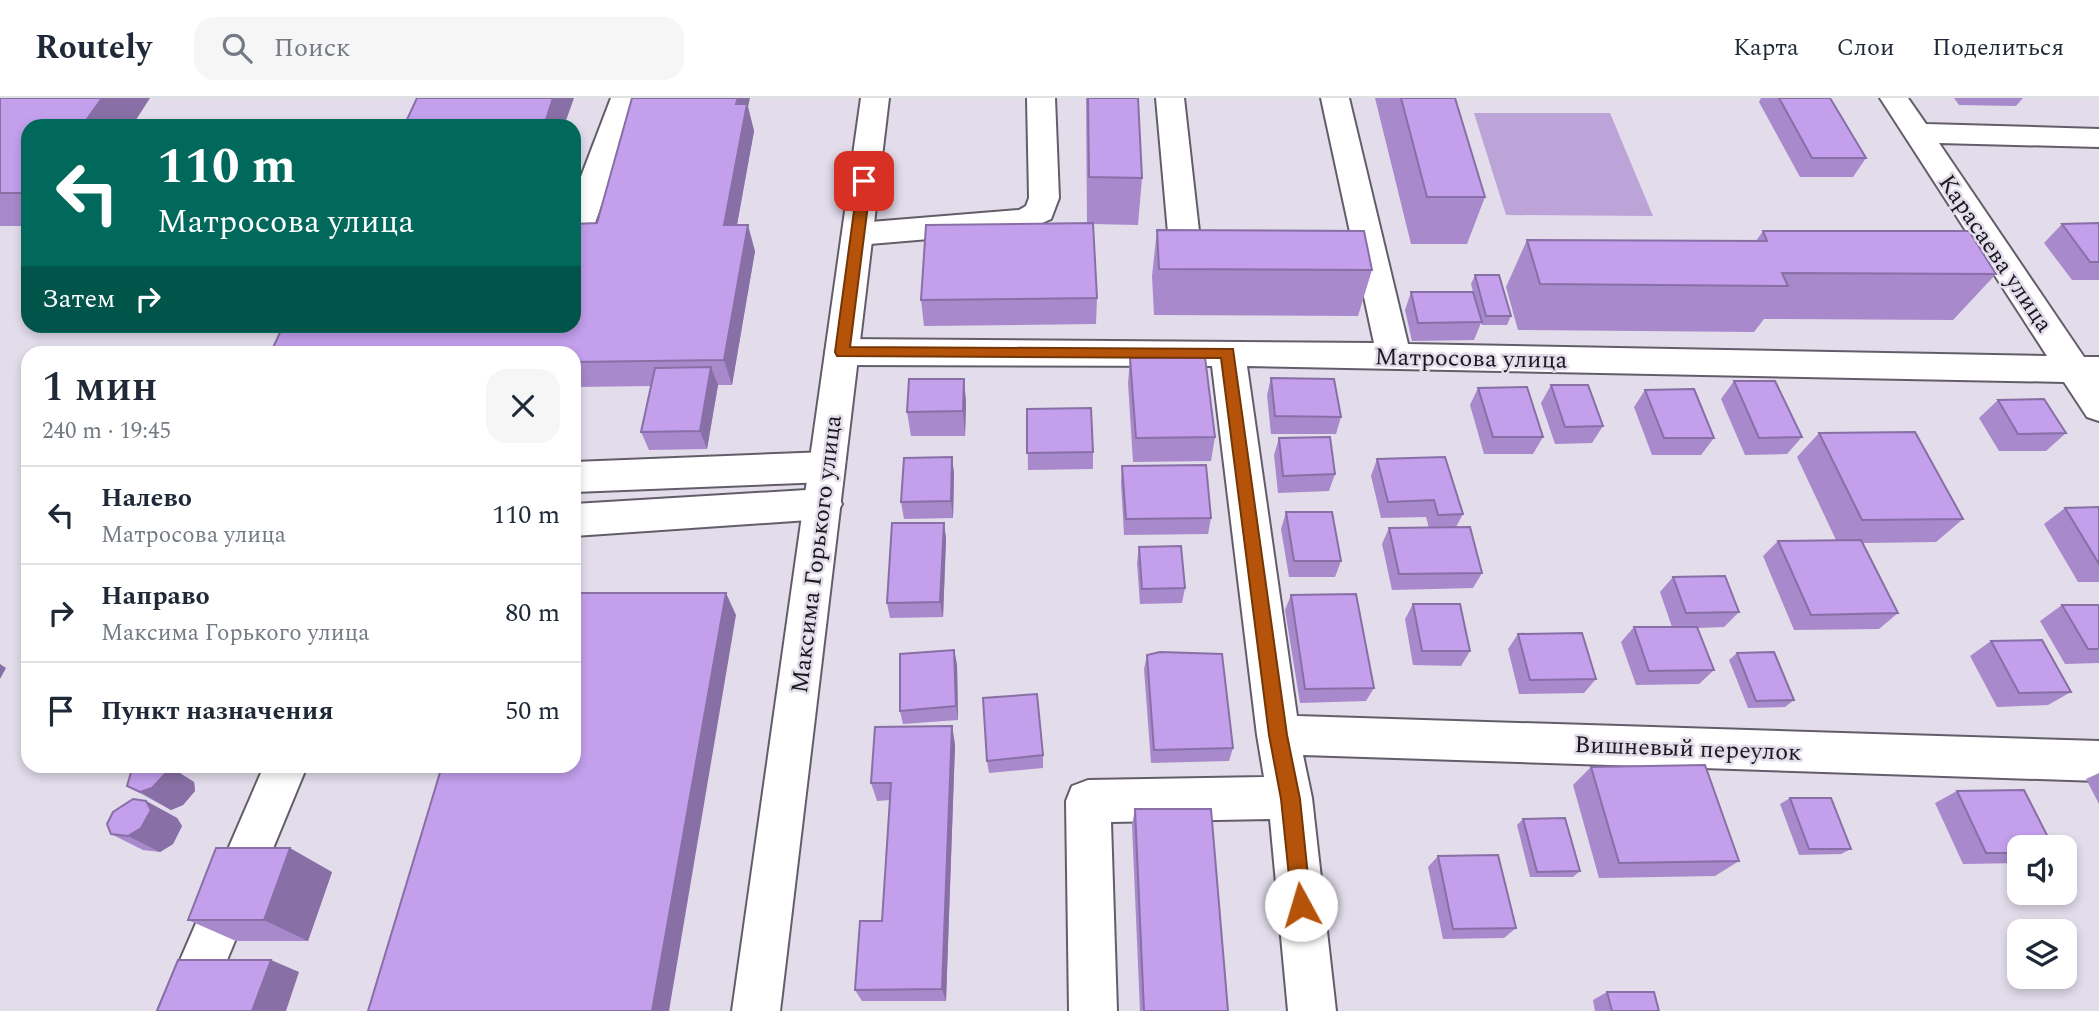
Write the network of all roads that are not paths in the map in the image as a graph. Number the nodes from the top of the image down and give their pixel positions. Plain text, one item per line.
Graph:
1 (625, 98) edge
2 (875, 98) edge
3 (1041, 98) edge
4 (1170, 98) edge
5 (1335, 98) edge
6 (1894, 98) edge
7 (1916, 133) junction
8 (2099, 138) edge
9 (581, 218) edge
10 (858, 234) junction
11 (1241, 263) edge
12 (842, 352) junction
13 (1228, 353) junction
14 (1394, 356) junction
15 (2087, 369) edge
16 (2099, 407) edge
17 (581, 477) edge
18 (825, 485) junction
19 (581, 519) edge
20 (1278, 735) junction
21 (2099, 761) edge
22 (283, 773) edge
23 (1290, 799) junction
24 (182, 1011) edge
25 (756, 1011) edge
26 (1093, 1011) edge
27 (1312, 1011) edge

1 - 9 street
2 - 10 street, Максима Горького улица
3 - 10 street
4 - 11 street
5 - 14 street
6 - 7 street, Карасаева улица
7 - 8 street
7 - 15 street, Карасаева улица
10 - 12 street, Максима Горького улица
12 - 13 street, Матросова улица
12 - 18 street, Максима Горького улица
13 - 14 street, Матросова улица
13 - 20 street
14 - 15 street, Матросова улица
15 - 16 street, Карасаева улица
17 - 18 street
18 - 19 street
18 - 25 street, Максима Горького улица
20 - 21 street, Вишневый переулок
20 - 23 street
22 - 24 street
23 - 26 street
23 - 27 street

